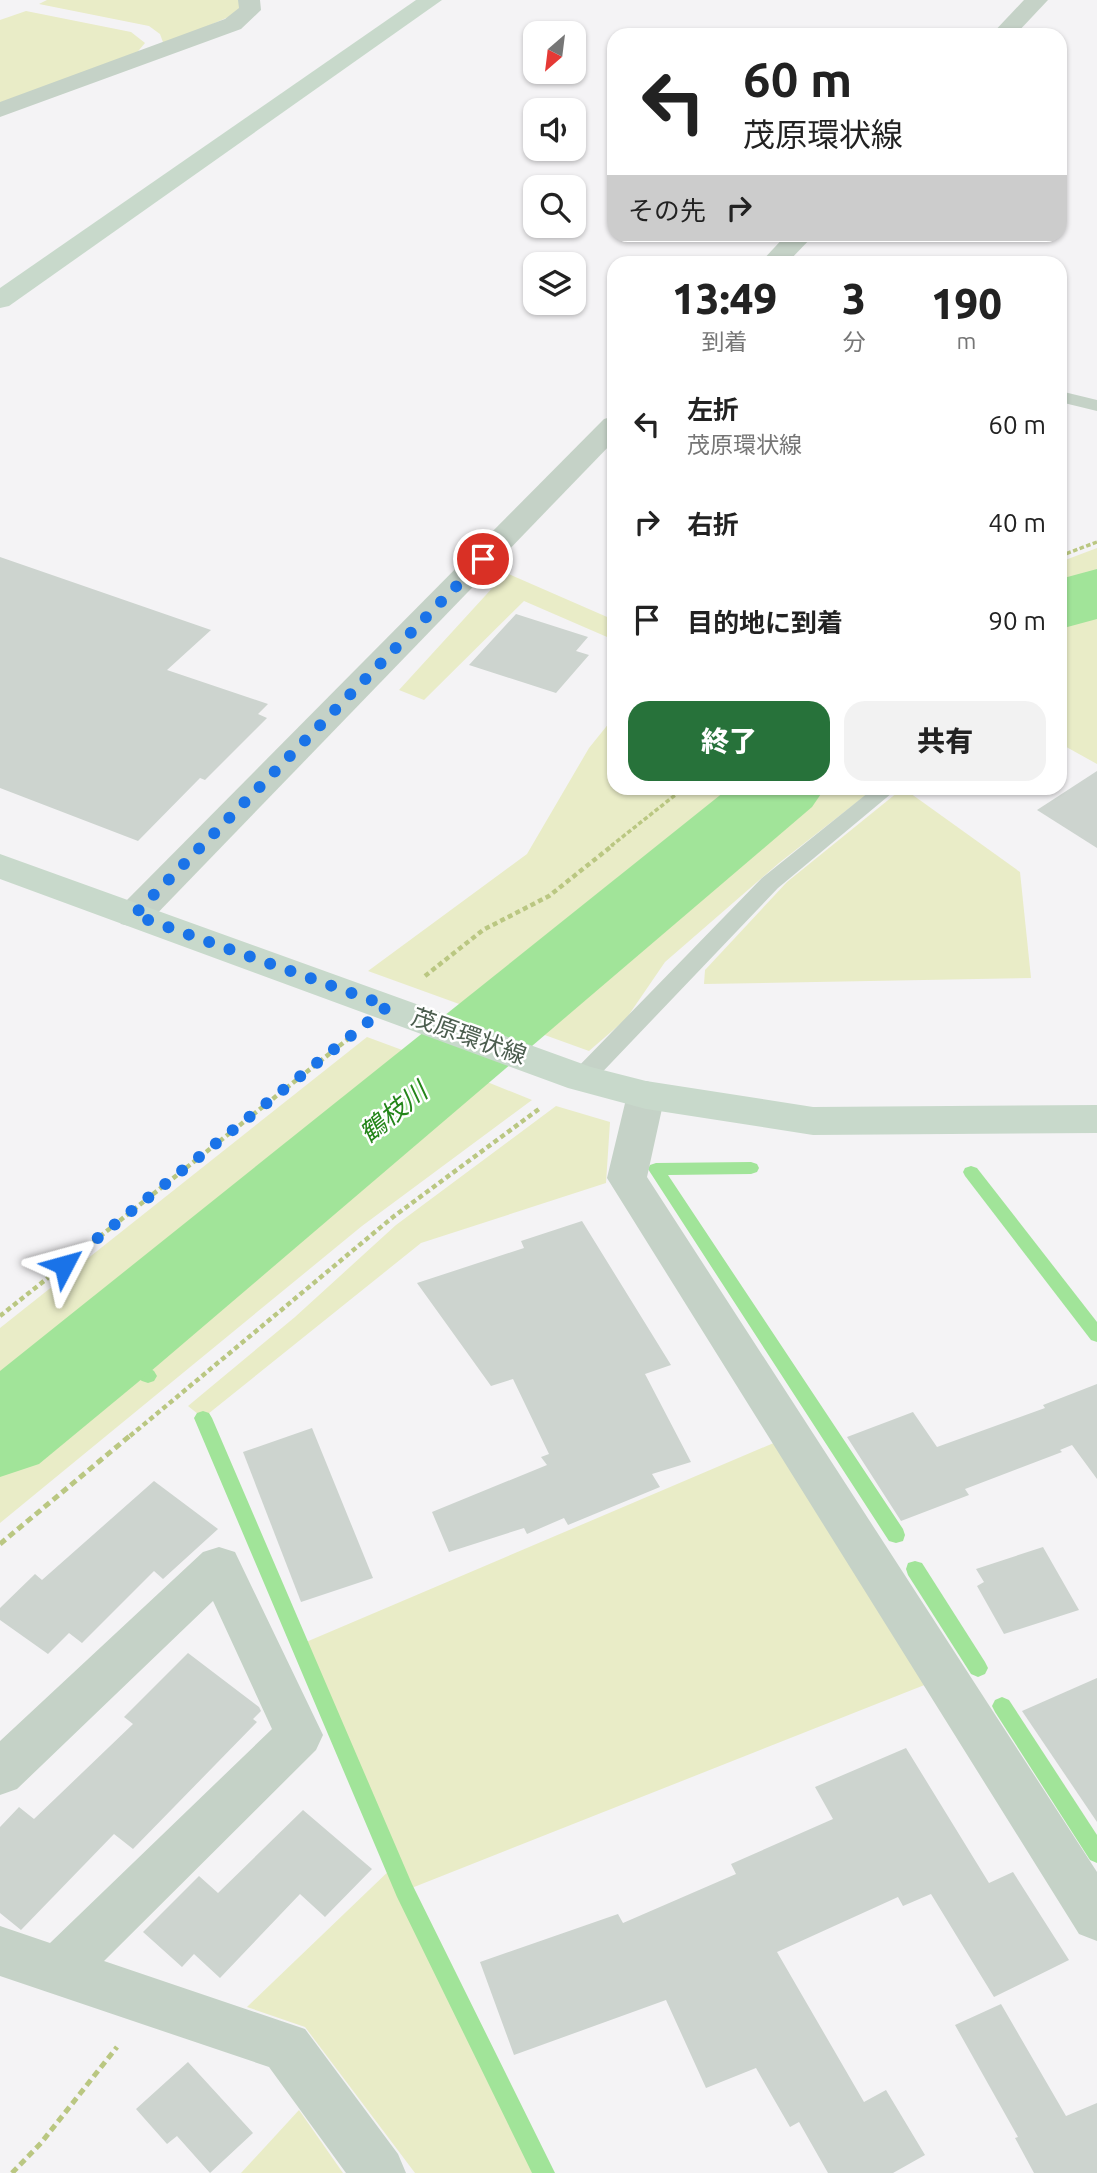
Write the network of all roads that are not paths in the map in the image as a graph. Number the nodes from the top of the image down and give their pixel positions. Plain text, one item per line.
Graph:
1 (250, 0) edge
2 (431, 0) edge
3 (1037, 0) edge
4 (1009, 28) edge
5 (0, 110) edge
6 (794, 242) edge
7 (780, 256) edge
8 (0, 300) edge
9 (1067, 398) edge
10 (1097, 406) edge
11 (607, 432) edge
12 (878, 795) edge
13 (0, 866) edge
14 (134, 915) junction
15 (582, 1078) junction
16 (646, 1095) junction
17 (1097, 1119) edge
18 (0, 1773) edge
19 (1097, 1917) edge
20 (0, 1951) edge
21 (58, 1970) junction
22 (379, 2173) edge

1 - 5 street
2 - 8 main road
3 - 4 street
6 - 7 street
9 - 10 lane
11 - 14 street
12 - 15 lane
13 - 14 main road, 茂原環状線
14 - 15 main road, 茂原環状線
15 - 16 main road, 茂原環状線
16 - 17 main road, 茂原環状線
16 - 19 street
18 - 21 street
20 - 21 street
21 - 22 street

